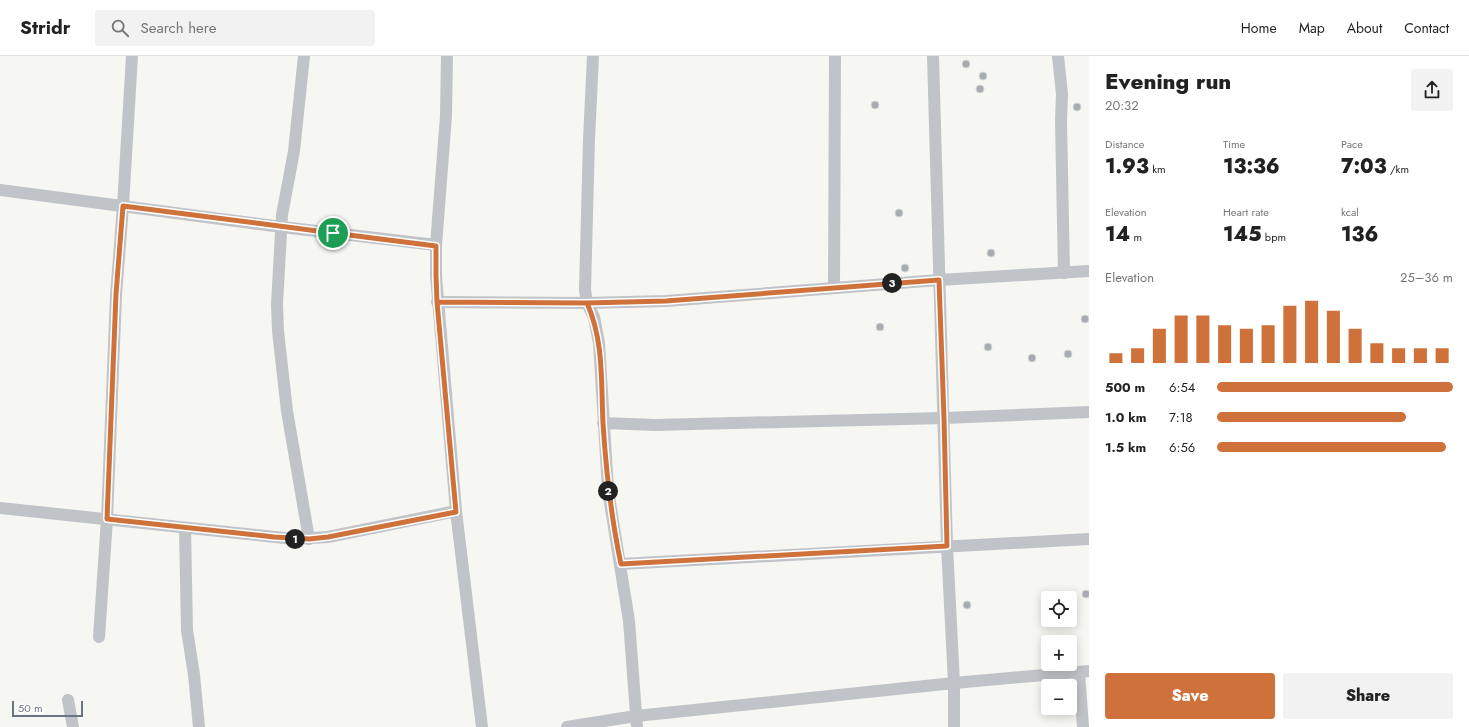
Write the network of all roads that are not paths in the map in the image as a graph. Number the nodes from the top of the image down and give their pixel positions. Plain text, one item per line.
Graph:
1 (132, 56) edge
2 (304, 56) edge
3 (447, 56) edge
4 (593, 56) edge
5 (835, 56) edge
6 (933, 56) edge
7 (1058, 56) edge
8 (0, 190) edge
9 (123, 206) junction
10 (282, 227) junction
11 (436, 246) junction
12 (1089, 271) edge
13 (1064, 272) junction
14 (939, 280) junction
15 (834, 288) junction
16 (437, 302) junction
17 (587, 303) junction
18 (1089, 412) edge
19 (944, 418) junction
20 (603, 423) junction
21 (0, 508) edge
22 (456, 512) junction
23 (107, 519) junction
24 (185, 528) junction
25 (309, 539) junction
26 (1089, 539) edge
27 (947, 546) junction
28 (621, 564) junction
29 (99, 637) dead end
30 (1084, 671) edge
31 (954, 683) junction
32 (68, 700) dead end
33 (636, 722) edge
34 (73, 727) edge
35 (199, 727) edge
36 (482, 727) edge
37 (567, 727) edge
38 (954, 727) edge
39 (1083, 727) edge

1 - 9 street
2 - 10 street
3 - 11 street
4 - 17 street
5 - 15 street
6 - 14 street
7 - 13 street
8 - 9 street
9 - 10 street
9 - 23 street
10 - 11 street
10 - 25 street
11 - 16 street
12 - 13 street
13 - 14 street
14 - 15 street
14 - 19 street
15 - 17 street
16 - 17 street
16 - 22 street
17 - 20 street
18 - 19 street
19 - 20 street
19 - 27 street
20 - 28 street
21 - 23 street
22 - 25 street
22 - 36 street
23 - 24 street
23 - 29 street
24 - 25 street
24 - 35 street
26 - 27 street
27 - 28 street
27 - 31 street
28 - 33 street
30 - 31 street
30 - 39 street
31 - 33 street
31 - 38 street
32 - 34 street
33 - 37 street

